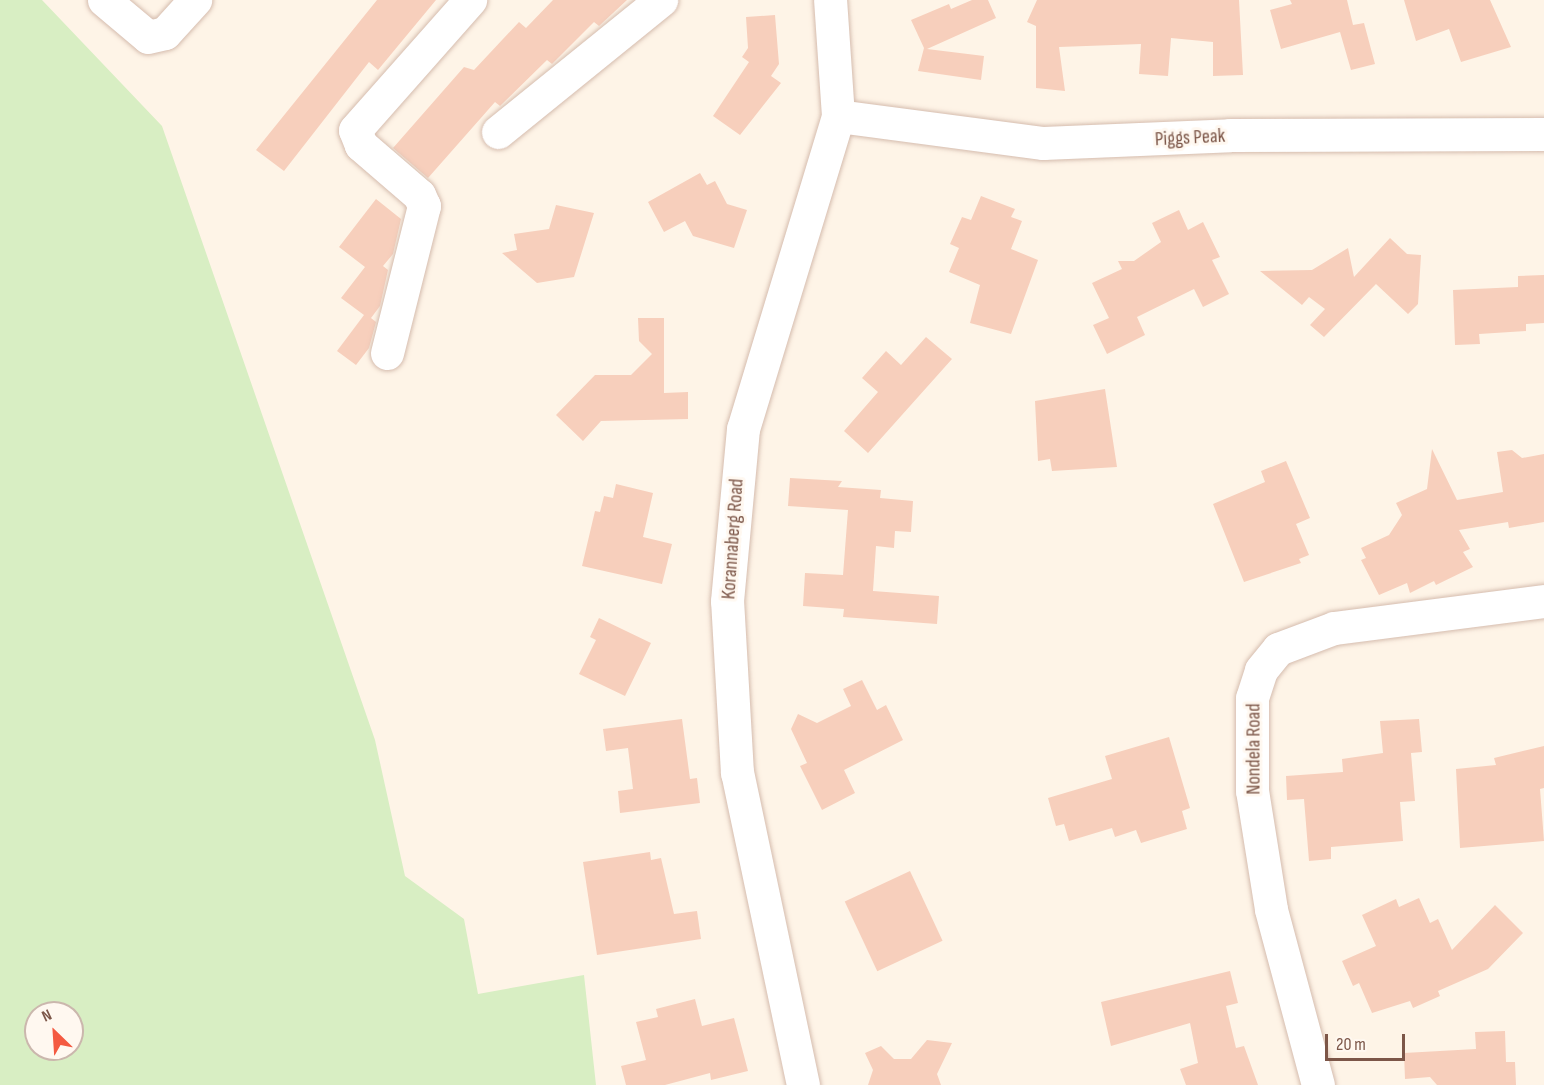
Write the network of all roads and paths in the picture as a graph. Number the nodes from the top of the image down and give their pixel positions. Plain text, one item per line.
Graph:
1 (104, 0) edge
2 (195, 0) edge
3 (470, 0) edge
4 (661, 0) edge
5 (830, 0) edge
6 (838, 116) junction
7 (498, 132) dead end
8 (1544, 134) edge
9 (387, 353) dead end
10 (1544, 601) edge
11 (803, 1085) edge
12 (1318, 1085) edge

1 - 2 street
3 - 9 street
4 - 7 street
5 - 6 street, Korannaberg Road
6 - 8 street, Piggs Peak
6 - 11 street, Korannaberg Road
10 - 12 street, Nondela Road

